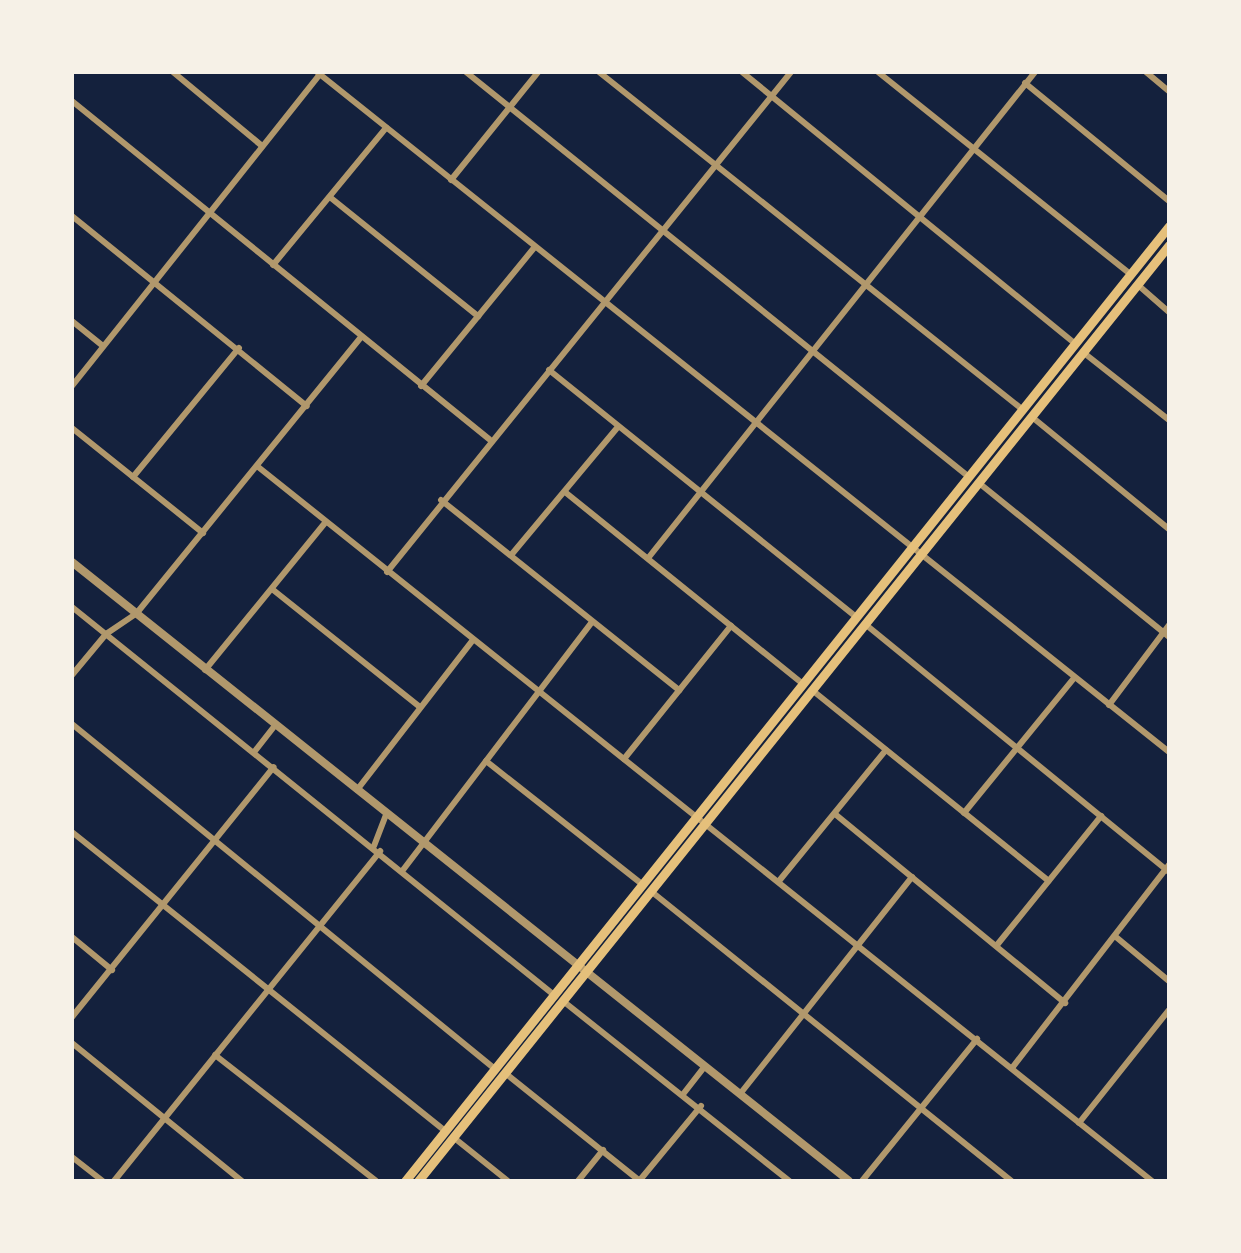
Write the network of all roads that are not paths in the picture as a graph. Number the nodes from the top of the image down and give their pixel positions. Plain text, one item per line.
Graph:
1 (173, 72) edge
2 (466, 72) edge
3 (538, 72) edge
4 (599, 72) edge
5 (742, 72) edge
6 (791, 72) edge
7 (878, 72) edge
8 (1035, 72) edge
9 (1146, 72) edge
10 (318, 73) edge
11 (1025, 83) junction
12 (1169, 91) edge
13 (772, 96) junction
14 (72, 101) edge
15 (510, 108) junction
16 (386, 128) junction
17 (262, 146) junction
18 (973, 149) junction
19 (717, 165) junction
20 (451, 180) junction
21 (331, 198) junction
22 (1169, 201) edge
23 (209, 214) junction
24 (72, 216) edge
25 (920, 217) junction
26 (1169, 226) edge
27 (663, 231) junction
28 (1169, 245) edge
29 (534, 248) junction
30 (273, 265) junction
31 (1130, 274) junction
32 (154, 280) junction
33 (865, 284) junction
34 (1138, 285) junction
35 (605, 303) junction
36 (1169, 312) edge
37 (478, 316) junction
38 (72, 321) edge
39 (360, 338) junction
40 (1075, 344) junction
41 (103, 346) junction
42 (239, 348) junction
43 (813, 348) junction
44 (1084, 353) junction
45 (549, 370) junction
46 (72, 386) edge
47 (421, 386) junction
48 (307, 406) junction
49 (1023, 410) junction
50 (1032, 417) junction
51 (1169, 420) edge
52 (755, 423) junction
53 (618, 427) junction
54 (72, 428) edge
55 (489, 439) junction
56 (257, 466) junction
57 (133, 477) junction
58 (969, 477) junction
59 (979, 483) junction
60 (565, 492) junction
61 (699, 495) junction
62 (441, 500) junction
63 (325, 523) junction
64 (1169, 529) edge
65 (203, 533) junction
66 (916, 552) junction
67 (512, 554) junction
68 (649, 557) junction
69 (72, 562) edge
70 (387, 572) junction
71 (272, 589) junction
72 (72, 607) edge
73 (136, 614) junction
74 (860, 620) junction
75 (592, 622) junction
76 (1169, 625) edge
77 (731, 626) junction
78 (106, 634) junction
79 (1166, 635) edge
80 (473, 640) junction
81 (205, 670) junction
82 (72, 675) edge
83 (1074, 678) junction
84 (808, 687) junction
85 (679, 690) junction
86 (537, 693) junction
87 (1109, 705) junction
88 (420, 707) junction
89 (72, 724) edge
90 (275, 725) junction
91 (1017, 748) junction
92 (886, 750) junction
93 (255, 751) junction
94 (1169, 752) edge
95 (624, 759) junction
96 (486, 761) junction
97 (274, 767) junction
98 (357, 790) junction
99 (964, 813) junction
100 (386, 814) junction
101 (835, 814) junction
102 (1101, 816) junction
103 (700, 823) junction
104 (72, 832) edge
105 (215, 840) junction
106 (423, 843) junction
107 (377, 848) junction
108 (1168, 869) edge
109 (403, 870) junction
110 (912, 877) junction
111 (779, 881) junction
112 (1049, 881) junction
113 (643, 885) junction
114 (652, 892) junction
115 (163, 905) junction
116 (320, 924) junction
117 (72, 937) edge
118 (1116, 937) junction
119 (858, 945) junction
120 (997, 945) junction
121 (583, 968) junction
122 (112, 970) junction
123 (1169, 981) edge
124 (269, 989) junction
125 (558, 998) junction
126 (1065, 1003) junction
127 (1169, 1010) edge
128 (802, 1012) junction
129 (72, 1017) edge
130 (977, 1039) junction
131 (72, 1043) edge
132 (215, 1055) junction
133 (705, 1066) junction
134 (1012, 1068) junction
135 (500, 1071) junction
136 (684, 1093) junction
137 (740, 1094) junction
138 (701, 1106) junction
139 (920, 1108) junction
140 (164, 1120) junction
141 (1079, 1123) junction
142 (449, 1134) junction
143 (603, 1150) junction
144 (72, 1157) edge
145 (1144, 1174) junction
146 (103, 1181) edge
147 (114, 1181) edge
148 (242, 1181) edge
149 (376, 1181) edge
150 (405, 1181) edge
151 (418, 1181) edge
152 (508, 1181) edge
153 (578, 1181) edge
154 (640, 1181) edge
155 (789, 1181) edge
156 (849, 1181) edge
157 (862, 1181) edge
158 (1011, 1181) edge
159 (1139, 1181) edge
160 (1152, 1181) edge

1 - 17 street
2 - 15 street
3 - 15 street
4 - 19 street
5 - 13 street
6 - 13 street
7 - 18 street
8 - 11 street
9 - 12 street
10 - 16 street
10 - 17 street
11 - 18 street
11 - 22 street
13 - 19 street
13 - 25 street
14 - 23 street
15 - 20 street
15 - 27 street
16 - 20 street
16 - 21 street
17 - 23 street
18 - 25 street
18 - 31 street
19 - 27 street
19 - 33 street
20 - 29 street
21 - 30 street
21 - 37 street
23 - 30 street
23 - 32 street
24 - 32 street
25 - 33 street
25 - 40 street
26 - 31 main road
27 - 35 street
27 - 43 street
28 - 34 main road
29 - 35 street
29 - 37 street
30 - 39 street
31 - 40 main road
32 - 41 street
32 - 42 street
33 - 43 street
33 - 49 street
34 - 36 street
34 - 44 main road
35 - 45 street
35 - 52 street
37 - 47 street
38 - 41 street
39 - 47 street
39 - 48 street
40 - 49 main road
41 - 46 street
42 - 48 street
42 - 57 street
43 - 52 street
43 - 58 street
44 - 50 main road
44 - 51 street
45 - 53 street
45 - 55 street
47 - 55 street
48 - 56 street
49 - 58 main road
50 - 59 main road
50 - 64 street
52 - 61 street
52 - 66 street
53 - 60 street
53 - 61 street
54 - 57 street
55 - 62 street
56 - 63 street
56 - 65 street
57 - 65 street
58 - 66 main road
59 - 66 main road
59 - 79 street
60 - 67 street
60 - 68 street
61 - 68 street
61 - 74 street
62 - 67 street
62 - 70 street
63 - 70 street
63 - 71 street
65 - 73 street
66 - 74 main road
66 - 83 street
67 - 75 street
68 - 77 street
69 - 73 street
70 - 80 street
71 - 81 street
71 - 88 street
72 - 78 street
73 - 78 street
73 - 81 street
74 - 84 main road
74 - 91 street
75 - 85 street
75 - 86 street
76 - 79 street
77 - 84 street
77 - 85 street
78 - 82 street
78 - 93 street
79 - 87 street
80 - 86 street
80 - 88 street
81 - 90 street
83 - 87 street
83 - 91 street
84 - 92 street
84 - 103 main road
85 - 95 street
86 - 95 street
86 - 96 street
87 - 94 street
88 - 98 street
89 - 105 street
90 - 93 street
90 - 98 street
91 - 99 street
91 - 102 street
92 - 99 street
92 - 101 street
93 - 97 street
95 - 103 street
96 - 106 street
96 - 113 street
97 - 105 street
97 - 107 street
98 - 100 street
99 - 112 street
100 - 106 street
100 - 107 street
101 - 110 street
101 - 111 street
102 - 108 street
102 - 112 street
103 - 111 street
103 - 113 main road
103 - 114 main road
104 - 115 street
105 - 115 street
105 - 116 street
106 - 109 street
106 - 121 street
107 - 109 street
107 - 116 street
108 - 118 street
109 - 125 street
110 - 119 street
110 - 120 street
111 - 119 street
112 - 120 street
113 - 121 main road
114 - 121 main road
114 - 128 street
115 - 122 street
115 - 124 street
116 - 124 street
116 - 135 street
117 - 122 street
118 - 123 street
118 - 126 street
119 - 128 street
119 - 130 street
120 - 126 street
121 - 125 main road
121 - 133 street
122 - 129 street
124 - 132 street
124 - 142 street
125 - 135 main road
125 - 136 street
126 - 134 street
127 - 141 street
128 - 137 street
128 - 139 street
130 - 134 street
130 - 139 street
131 - 140 street
132 - 140 street
132 - 149 street
133 - 136 street
133 - 137 street
134 - 141 street
135 - 142 main road
135 - 143 street
136 - 138 street
137 - 156 street
138 - 154 street
138 - 155 street
139 - 157 street
139 - 158 street
140 - 147 street
140 - 148 street
141 - 145 street
142 - 150 main road
142 - 151 main road
142 - 152 street
143 - 153 street
143 - 154 street
144 - 146 street
145 - 159 street
145 - 160 street

